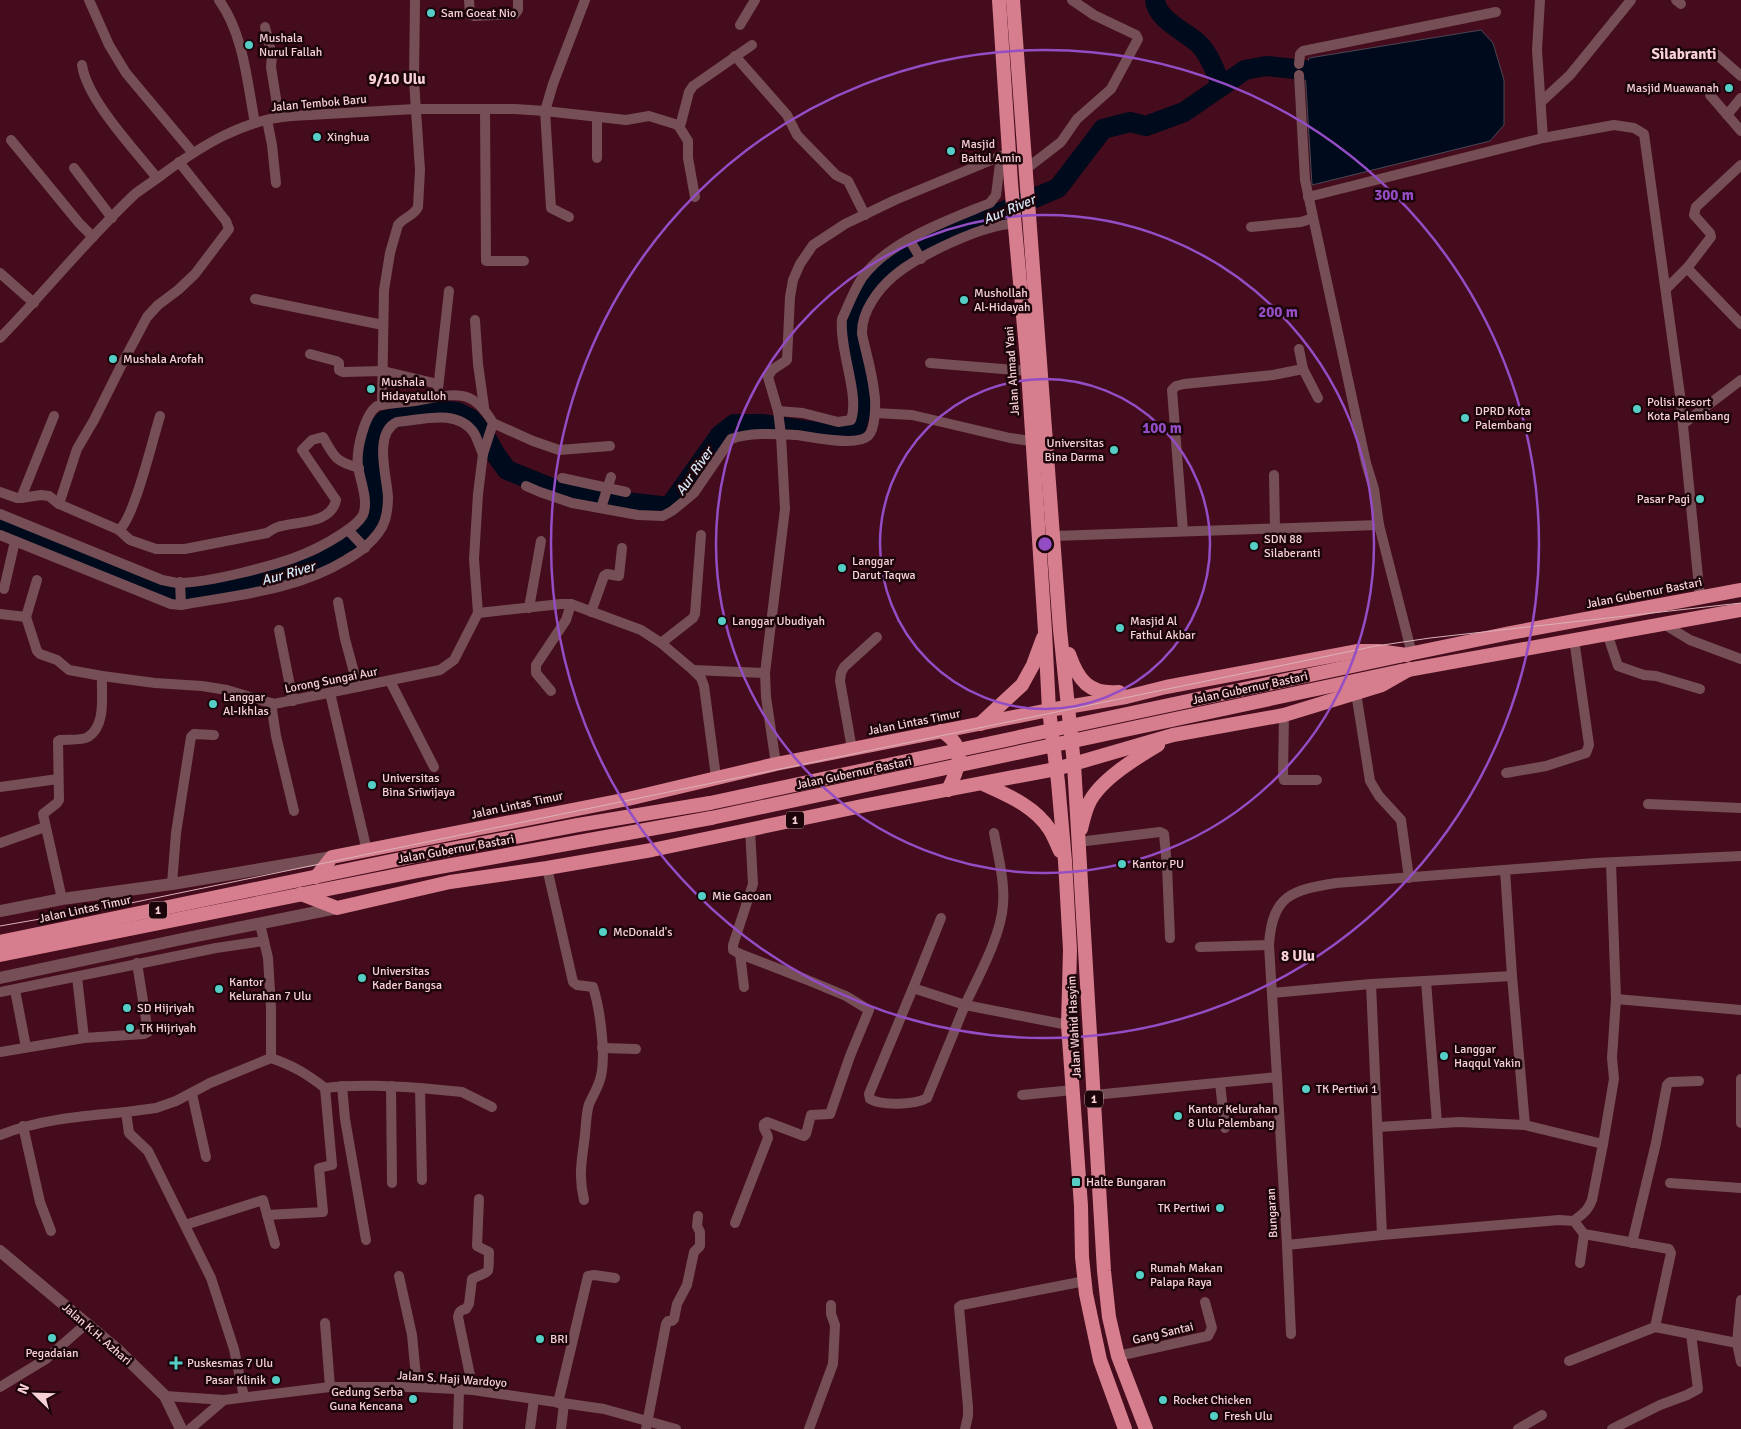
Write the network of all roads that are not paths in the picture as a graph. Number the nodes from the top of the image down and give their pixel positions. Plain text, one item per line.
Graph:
1 (89, 0) edge
2 (219, 0) edge
3 (415, 0) edge
4 (469, 0) edge
5 (518, 0) edge
6 (585, 0) edge
7 (754, 0) edge
8 (999, 0) edge
9 (1014, 0) edge
10 (1072, 0) edge
11 (1540, 0) edge
12 (1631, 0) edge
13 (1496, 12) dead end
14 (740, 25) dead end
15 (265, 27) dead end
16 (752, 45) dead end
17 (1716, 54) dead end
18 (735, 56) junction
19 (82, 65) dead end
20 (1741, 76) edge
21 (1710, 95) dead end
22 (1741, 98) edge
23 (1541, 102) junction
24 (416, 109) junction
25 (485, 109) junction
26 (545, 111) junction
27 (1727, 115) junction
28 (279, 117) junction
29 (597, 118) junction
30 (267, 120) junction
31 (255, 123) junction
32 (678, 125) junction
33 (1741, 131) edge
34 (1543, 138) junction
35 (11, 140) dead end
36 (193, 153) junction
37 (1006, 154) junction
38 (597, 158) dead end
39 (179, 162) junction
40 (1741, 165) edge
41 (74, 168) dead end
42 (1026, 175) junction
43 (157, 178) junction
44 (276, 183) dead end
45 (695, 197) dead end
46 (1308, 197) junction
47 (865, 215) junction
48 (569, 217) dead end
49 (112, 218) junction
50 (1313, 218) junction
51 (1015, 223) junction
52 (1251, 227) dead end
53 (90, 235) junction
54 (910, 240) junction
55 (920, 256) junction
56 (524, 261) dead end
57 (1688, 266) junction
58 (0, 273) edge
59 (1666, 289) junction
60 (449, 291) dead end
61 (255, 299) dead end
62 (32, 301) junction
63 (475, 320) dead end
64 (1741, 324) edge
65 (383, 325) junction
66 (0, 338) edge
67 (1299, 349) dead end
68 (310, 354) dead end
69 (930, 363) dead end
70 (1303, 368) junction
71 (383, 371) junction
72 (1028, 371) junction
73 (1741, 380) edge
74 (438, 384) junction
75 (437, 396) junction
76 (1318, 398) dead end
77 (382, 405) junction
78 (484, 407) junction
79 (778, 413) junction
80 (875, 413) junction
81 (54, 416) dead end
82 (160, 416) dead end
83 (1683, 424) junction
84 (492, 426) junction
85 (781, 434) junction
86 (1031, 441) junction
87 (610, 446) dead end
88 (484, 452) junction
89 (359, 468) junction
90 (1274, 475) dead end
91 (611, 477) dead end
92 (562, 478) dead end
93 (526, 486) dead end
94 (606, 491) junction
95 (0, 492) edge
96 (626, 492) dead end
97 (21, 498) junction
98 (59, 504) junction
99 (602, 506) junction
100 (0, 514) edge
101 (1379, 525) junction
102 (1275, 528) junction
103 (119, 530) junction
104 (350, 532) junction
105 (1183, 532) junction
106 (701, 535) dead end
107 (0, 536) edge
108 (1054, 536) junction
109 (15, 541) junction
110 (541, 541) dead end
111 (363, 546) junction
112 (622, 548) dead end
113 (37, 580) dead end
114 (4, 589) dead end
115 (1741, 590) edge
116 (181, 595) junction
117 (1700, 597) junction
118 (338, 602) dead end
119 (571, 604) junction
120 (529, 608) junction
121 (1741, 610) edge
122 (591, 612) junction
123 (478, 613) junction
124 (0, 614) edge
125 (26, 617) junction
126 (1662, 623) junction
127 (279, 630) dead end
128 (1060, 630) junction
129 (1046, 631) junction
130 (1606, 633) junction
131 (877, 637) dead end
132 (1574, 639) junction
133 (661, 643) junction
134 (1406, 655) junction
135 (1741, 659) edge
136 (693, 670) junction
137 (1406, 670) junction
138 (765, 673) junction
139 (102, 676) junction
140 (390, 681) junction
141 (358, 687) junction
142 (1166, 687) junction
143 (1700, 689) dead end
144 (551, 691) dead end
145 (330, 693) junction
146 (1356, 694) junction
147 (1126, 697) junction
148 (293, 700) junction
149 (271, 703) junction
150 (1069, 707) junction
151 (1049, 710) junction
152 (1284, 715) junction
153 (980, 724) junction
154 (942, 732) junction
155 (214, 735) dead end
156 (1173, 736) junction
157 (1134, 747) junction
158 (852, 749) junction
159 (776, 764) junction
160 (1074, 764) junction
161 (434, 767) dead end
162 (1056, 769) junction
163 (1506, 773) dead end
164 (716, 777) junction
165 (58, 779) junction
166 (1317, 780) dead end
167 (983, 784) junction
168 (0, 786) edge
169 (948, 790) junction
170 (1648, 804) dead end
171 (586, 806) junction
172 (1741, 808) edge
173 (294, 811) dead end
174 (578, 825) junction
175 (45, 827) junction
176 (750, 829) junction
177 (994, 833) dead end
178 (430, 838) junction
179 (1078, 840) junction
180 (0, 843) edge
181 (556, 846) junction
182 (367, 851) junction
183 (420, 855) junction
184 (1741, 856) edge
185 (332, 857) junction
186 (1065, 861) junction
187 (584, 862) junction
188 (1611, 863) junction
189 (547, 868) junction
190 (1505, 870) junction
191 (418, 871) junction
192 (316, 877) junction
193 (1409, 878) junction
194 (450, 882) junction
195 (172, 884) junction
196 (301, 894) junction
197 (62, 899) junction
198 (337, 908) junction
199 (0, 911) edge
200 (941, 918) dead end
201 (260, 924) junction
202 (1170, 938) dead end
203 (264, 941) junction
204 (0, 942) edge
205 (1269, 945) junction
206 (1200, 947) dead end
207 (0, 954) edge
208 (740, 954) junction
209 (137, 963) junction
210 (1512, 976) junction
211 (77, 977) junction
212 (0, 978) edge
213 (1426, 981) junction
214 (1371, 984) junction
215 (744, 987) dead end
216 (913, 988) junction
217 (15, 990) junction
218 (0, 992) edge
219 (1272, 993) junction
220 (1616, 999) junction
221 (965, 1006) junction
222 (1741, 1010) edge
223 (1068, 1025) junction
224 (84, 1038) junction
225 (26, 1047) junction
226 (602, 1048) junction
227 (636, 1049) dead end
228 (271, 1050) junction
229 (0, 1052) edge
230 (1277, 1077) junction
231 (1741, 1079) edge
232 (1699, 1081) dead end
233 (1220, 1083) junction
234 (342, 1086) junction
235 (391, 1086) junction
236 (325, 1088) junction
237 (420, 1088) junction
238 (1073, 1090) junction
239 (192, 1094) junction
240 (1022, 1095) dead end
241 (1094, 1095) junction
242 (492, 1107) dead end
243 (126, 1112) junction
244 (1741, 1118) edge
245 (1437, 1124) junction
246 (23, 1126) junction
247 (1524, 1126) junction
248 (1378, 1127) junction
249 (1225, 1128) dead end
250 (0, 1135) edge
251 (1603, 1144) junction
252 (206, 1157) dead end
253 (422, 1180) dead end
254 (392, 1183) dead end
255 (1670, 1183) dead end
256 (1741, 1188) edge
257 (479, 1199) dead end
258 (584, 1200) dead end
259 (267, 1215) junction
260 (698, 1216) dead end
261 (1574, 1221) junction
262 (735, 1223) dead end
263 (185, 1225) junction
264 (51, 1231) dead end
265 (1382, 1234) junction
266 (1584, 1234) junction
267 (366, 1240) dead end
268 (1632, 1243) junction
269 (275, 1244) dead end
270 (1287, 1245) junction
271 (0, 1251) edge
272 (1580, 1263) dead end
273 (399, 1276) dead end
274 (615, 1278) dead end
275 (1085, 1281) junction
276 (1741, 1300) edge
277 (1205, 1302) dead end
278 (831, 1305) dead end
279 (86, 1324) junction
280 (325, 1324) dead end
281 (1655, 1327) junction
282 (1291, 1334) dead end
283 (1691, 1334) junction
284 (1737, 1343) junction
285 (1118, 1356) junction
286 (1569, 1361) dead end
287 (1741, 1362) edge
288 (0, 1387) edge
289 (330, 1387) junction
290 (418, 1387) junction
291 (459, 1390) junction
292 (472, 1390) junction
293 (165, 1396) junction
294 (244, 1397) junction
295 (534, 1398) junction
296 (224, 1400) junction
297 (561, 1404) junction
298 (1542, 1415) dead end
299 (647, 1425) edge
300 (181, 1429) edge
301 (190, 1429) edge
302 (458, 1429) edge
303 (530, 1429) edge
304 (562, 1429) edge
305 (676, 1429) edge
306 (808, 1429) edge
307 (965, 1429) edge
308 (1125, 1429) edge
309 (1146, 1429) edge
310 (1518, 1429) edge
311 (1612, 1429) edge

1 - 36 street
2 - 31 street
3 - 24 street
4 - 5 street
6 - 26 street
7 - 14 street
8 - 37 highway, Jalan Ahmad Yani
9 - 42 highway
10 - 42 street
11 - 23 street
12 - 23 street
13 - 46 street
15 - 28 street
16 - 18 street
17 - 20 street
18 - 32 street
18 - 47 street
19 - 43 street
21 - 27 street
22 - 27 street
23 - 34 street
24 - 25 street, Jalan Tembok Baru
24 - 28 street, Jalan Tembok Baru
24 - 65 street
25 - 26 street, Jalan Tembok Baru
25 - 56 street
26 - 29 street, Jalan Tembok Baru
26 - 48 street
27 - 33 street
28 - 30 street, Jalan Tembok Baru
29 - 32 street, Jalan Tembok Baru
29 - 38 street
30 - 31 street, Jalan Tembok Baru
30 - 44 street
31 - 36 street, Jalan Tembok Baru
32 - 45 street
34 - 46 street
34 - 59 street
35 - 53 street
36 - 39 street, Jalan Tembok Baru
37 - 47 street
37 - 51 highway, Jalan Ahmad Yani
37 - 54 street
39 - 43 street, Jalan Tembok Baru
39 - 98 street
40 - 57 street
41 - 49 street
42 - 108 highway
43 - 49 street, Jalan Tembok Baru
46 - 50 street
47 - 79 street
49 - 53 street, Jalan Tembok Baru
50 - 52 street
50 - 101 street
51 - 55 street
51 - 72 highway, Jalan Ahmad Yani
53 - 62 street, Jalan Tembok Baru
54 - 55 street
54 - 79 street
55 - 80 street
57 - 59 street
57 - 64 street
58 - 62 street
59 - 83 street
60 - 74 street
61 - 65 street
62 - 66 street, Jalan Tembok Baru
63 - 78 street
65 - 71 street
67 - 70 street
68 - 71 street
69 - 72 street
70 - 76 street
70 - 105 street
71 - 74 street
71 - 77 street
72 - 86 highway, Jalan Ahmad Yani
73 - 83 street
74 - 75 street
75 - 77 street
75 - 78 street
77 - 89 street
78 - 84 street
79 - 85 street
80 - 85 street
80 - 86 street
81 - 97 street
82 - 103 street
83 - 117 street
84 - 87 street
84 - 88 street
85 - 99 street
85 - 138 street
86 - 129 highway, Jalan Ahmad Yani
88 - 111 street
88 - 123 street
89 - 103 street
89 - 104 street
90 - 102 street
91 - 94 street
92 - 94 street
93 - 99 street
94 - 96 street
94 - 99 street
95 - 97 street
97 - 98 street
98 - 103 street
100 - 116 street
101 - 102 street
101 - 134 street
102 - 105 street
104 - 111 street
104 - 116 street
105 - 108 street
106 - 133 street
107 - 109 street
108 - 128 highway
109 - 114 street
109 - 116 street
110 - 120 street
111 - 116 street
112 - 122 street
113 - 125 street
115 - 117 highway, Jalan Gubernur Bastari
117 - 134 highway, Jalan Gubernur Bastari
118 - 141 street
119 - 120 street
119 - 122 street
119 - 144 street
120 - 123 street
121 - 126 highway, Jalan Gubernur Bastari
122 - 133 street
123 - 140 street, Lorong Sungai Aur
124 - 125 street
125 - 139 street, Lorong Sungai Aur
126 - 130 highway, Jalan Gubernur Bastari
126 - 135 street
127 - 148 street
128 - 142 highway
128 - 150 highway
129 - 151 highway, Jalan Ahmad Yani
129 - 153 highway
130 - 132 highway, Jalan Gubernur Bastari
130 - 143 street
131 - 158 street
132 - 137 highway, Jalan Gubernur Bastari
132 - 163 street
133 - 136 street
134 - 142 highway, Jalan Gubernur Bastari
134 - 174 highway, Jalan Gubernur Bastari, bridge
136 - 138 street
136 - 164 street
137 - 146 highway, Jalan Gubernur Bastari
137 - 181 highway, Jalan Gubernur Bastari, bridge
138 - 159 street
139 - 149 street, Lorong Sungai Aur
139 - 165 street
140 - 141 street, Lorong Sungai Aur
140 - 161 street
141 - 145 street, Lorong Sungai Aur
142 - 147 highway, Jalan Gubernur Bastari
145 - 148 street, Lorong Sungai Aur
145 - 182 street
146 - 152 highway, Jalan Gubernur Bastari
146 - 193 street
147 - 150 highway, Jalan Gubernur Bastari
147 - 157 highway
148 - 149 street, Lorong Sungai Aur
149 - 173 street
150 - 151 highway, Jalan Lintas Timur
150 - 160 highway, Jalan Wahid Hasyim / 1
151 - 153 highway, Jalan Lintas Timur
151 - 162 highway, Jalan Wahid Hasyim / 1
152 - 156 highway, Jalan Gubernur Bastari
152 - 166 street
153 - 154 highway, Jalan Lintas Timur
154 - 158 highway, Jalan Lintas Timur
154 - 169 highway
155 - 195 street
156 - 157 highway, Jalan Gubernur Bastari
156 - 179 highway
157 - 160 highway, Jalan Gubernur Bastari
158 - 159 highway, Jalan Lintas Timur
159 - 164 highway, Jalan Lintas Timur
160 - 162 highway, 1
160 - 179 highway, Jalan Wahid Hasyim / 1
162 - 167 highway, 1
162 - 186 highway, Jalan Wahid Hasyim / 1
164 - 171 highway, Jalan Lintas Timur
165 - 168 street
165 - 175 street
167 - 169 highway, 1
167 - 186 highway
169 - 176 highway, 1
170 - 172 street
171 - 174 highway
171 - 178 highway, Jalan Lintas Timur
174 - 183 highway, Jalan Gubernur Bastari
175 - 180 street
175 - 197 street
176 - 187 highway, 1
176 - 208 street
177 - 221 street
178 - 182 highway, Jalan Lintas Timur
178 - 183 highway
179 - 202 street
179 - 241 highway, Jalan Wahid Hasyim / 1
181 - 187 highway
181 - 191 highway, Jalan Gubernur Bastari
182 - 185 highway, Jalan Lintas Timur
183 - 192 highway, Jalan Gubernur Bastari
184 - 188 street, Bungaran
185 - 192 highway
185 - 195 street
186 - 223 highway, Jalan Wahid Hasyim / 1
187 - 189 highway, 1
188 - 190 street, Bungaran
188 - 220 street
189 - 194 highway, 1
189 - 226 street
190 - 193 street, Bungaran
190 - 210 street
191 - 194 highway
191 - 196 highway, Jalan Gubernur Bastari
192 - 204 highway, Jalan Lintas Timur / 1
193 - 205 street, Bungaran
194 - 198 highway, 1
195 - 197 street
196 - 198 highway
196 - 207 highway, 1
197 - 199 street
198 - 201 street
200 - 216 street
201 - 203 street
201 - 212 street
203 - 209 street
203 - 228 street
205 - 206 street
205 - 219 street, Bungaran
208 - 215 street
208 - 262 street
209 - 211 street
209 - 224 street
210 - 213 street
210 - 247 street
211 - 217 street
211 - 224 street
213 - 214 street
213 - 245 street
214 - 219 street
214 - 248 street
216 - 221 street
216 - 221 street
217 - 218 street
217 - 225 street
219 - 230 street, Bungaran
220 - 222 street
220 - 251 street
221 - 223 street
223 - 238 highway, Jalan Wahid Hasyim / 1
224 - 225 street
225 - 229 street
226 - 227 street
226 - 258 street
228 - 236 street
228 - 239 street
230 - 233 street
230 - 270 street, Bungaran
231 - 244 street
232 - 268 street
233 - 241 street
233 - 249 street
234 - 235 street
234 - 236 street
234 - 267 street
235 - 237 street
235 - 254 street
236 - 259 street
237 - 242 street
237 - 253 street
238 - 240 street
238 - 275 highway, Jalan Wahid Hasyim / 1
239 - 243 street
239 - 252 street
241 - 285 highway, Jalan Wahid Hasyim / 1
243 - 246 street
243 - 263 street
245 - 247 street
245 - 248 street
246 - 250 street
246 - 264 street
247 - 251 street
248 - 265 street
251 - 261 street
255 - 256 street
257 - 292 street
259 - 263 street
259 - 269 street
260 - 299 street
261 - 265 street, Bungaran
261 - 266 street
263 - 294 street
265 - 270 street, Bungaran
266 - 268 street
266 - 272 street
268 - 281 street
270 - 282 street
271 - 279 street, Jalan K.H. Azhari
273 - 290 street
274 - 297 street
275 - 307 street
275 - 308 highway, Jalan Wahid Hasyim / 1
276 - 284 street
277 - 285 street, Gang Santai
278 - 306 street
279 - 288 street
279 - 293 street, Jalan K.H. Azhari
280 - 289 street
281 - 283 street
281 - 286 street
283 - 284 street
283 - 311 street
284 - 287 street
285 - 309 highway, Jalan Wahid Hasyim / 1
289 - 290 street, Jalan S. Haji Wardoyo
289 - 294 street, Jalan S. Haji Wardoyo
290 - 291 street, Jalan S. Haji Wardoyo
291 - 292 street, Jalan S. Haji Wardoyo
291 - 302 street
292 - 295 street, Jalan S. Haji Wardoyo
293 - 296 street, Jalan S. Haji Wardoyo
293 - 300 street, Jalan K.H. Azhari
294 - 296 street, Jalan S. Haji Wardoyo
295 - 297 street, Jalan S. Haji Wardoyo
295 - 303 street
296 - 301 street
297 - 299 street, Jalan S. Haji Wardoyo
297 - 304 street
298 - 310 street
299 - 305 street, Jalan S. Haji Wardoyo

